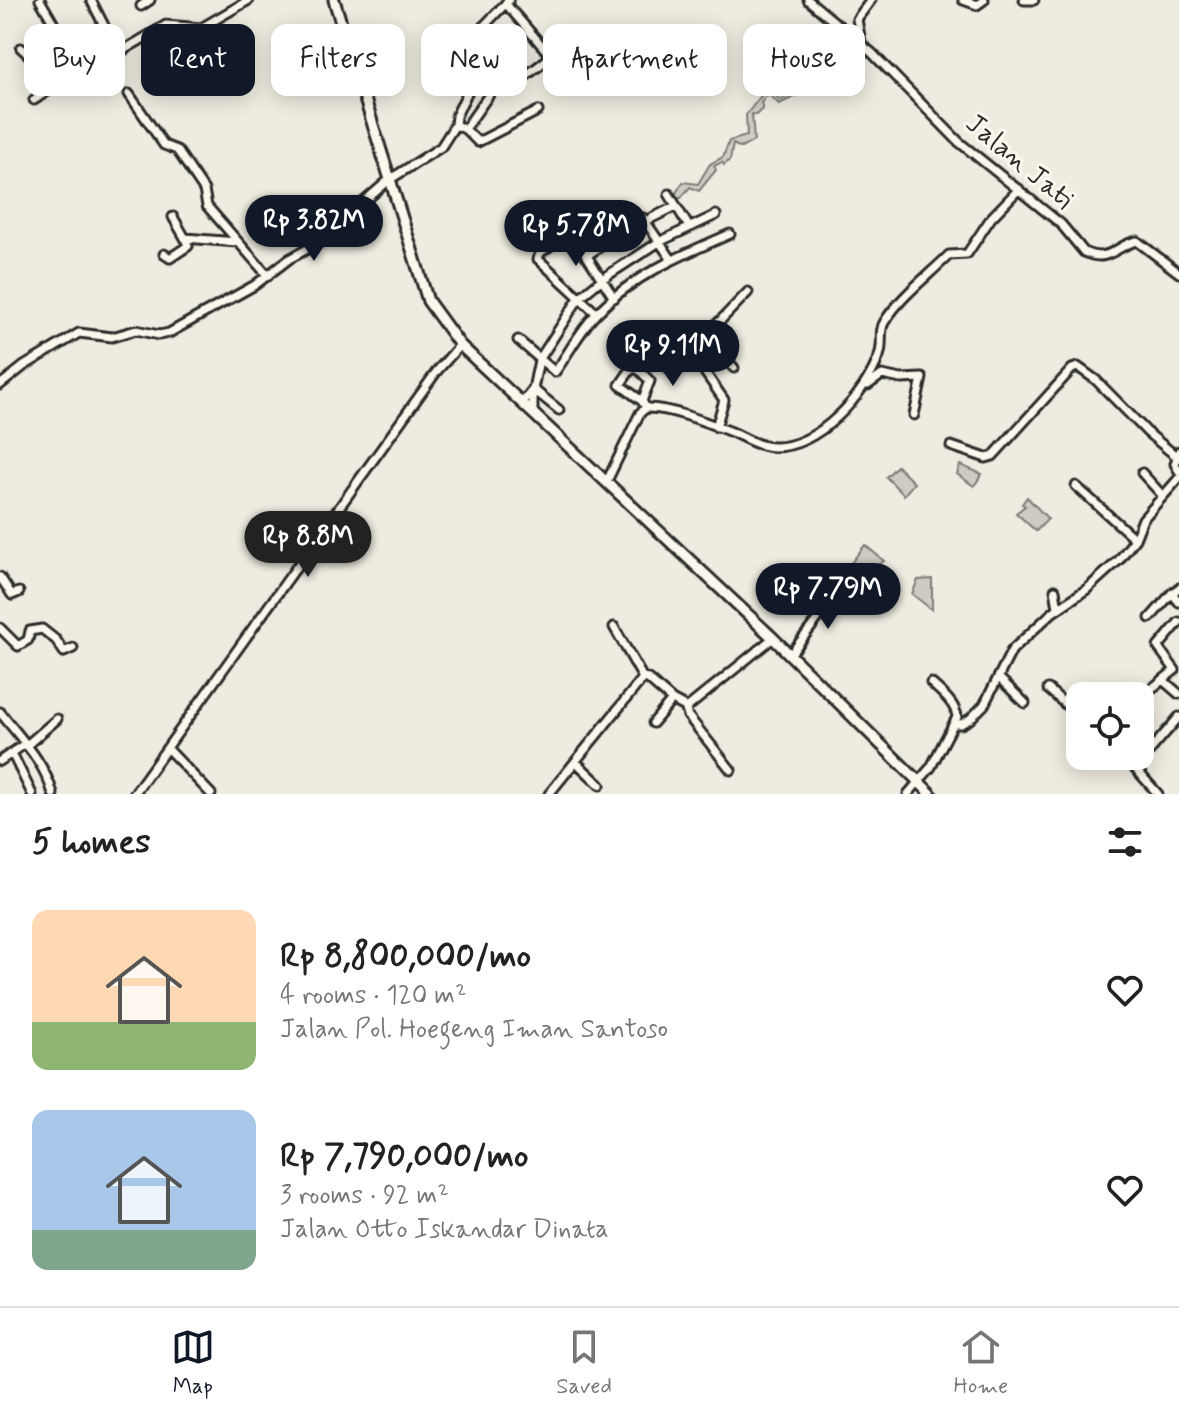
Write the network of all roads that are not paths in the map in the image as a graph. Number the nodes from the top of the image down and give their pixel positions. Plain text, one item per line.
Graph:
1 (40, 0) edge
2 (91, 0) edge
3 (150, 0) edge
4 (249, 0) edge
5 (334, 0) edge
6 (808, 0) edge
7 (871, 0) edge
8 (963, 0) edge
9 (984, 0) edge
10 (1024, 0) edge
11 (1034, 0) edge
12 (508, 2) edge
13 (141, 6) dead end
14 (54, 24) edge
15 (103, 24) edge
16 (525, 24) edge
17 (838, 24) edge
18 (857, 24) edge
19 (527, 26) edge
20 (21, 48) dead end
21 (865, 48) edge
22 (125, 49) edge
23 (24, 51) edge
24 (527, 75) dead end
25 (129, 94) dead end
26 (40, 96) edge
27 (488, 96) edge
28 (34, 100) dead end
29 (538, 111) dead end
30 (455, 125) junction
31 (465, 129) junction
32 (389, 180) junction
33 (1019, 189) junction
34 (669, 194) dead end
35 (676, 206) junction
36 (716, 215) dead end
37 (173, 217) dead end
38 (646, 221) junction
39 (565, 222) dead end
40 (689, 227) junction
41 (571, 231) junction
42 (730, 234) dead end
43 (185, 238) junction
44 (237, 242) junction
45 (659, 242) junction
46 (164, 254) dead end
47 (586, 256) junction
48 (672, 260) junction
49 (1179, 273) edge
50 (268, 276) junction
51 (602, 279) junction
52 (748, 292) dead end
53 (579, 298) junction
54 (614, 298) junction
55 (596, 313) junction
56 (705, 334) junction
57 (518, 340) dead end
58 (460, 345) junction
59 (623, 351) dead end
60 (661, 358) dead end
61 (539, 360) junction
62 (696, 360) junction
63 (734, 368) dead end
64 (631, 369) junction
65 (555, 372) junction
66 (563, 380) dead end
67 (0, 385) edge
68 (533, 389) junction
69 (864, 389) junction
70 (523, 402) junction
71 (644, 404) junction
72 (559, 410) dead end
73 (533, 411) junction
74 (914, 415) dead end
75 (716, 427) junction
76 (951, 446) dead end
77 (1178, 453) edge
78 (1179, 471) edge
79 (1142, 473) dead end
80 (1179, 478) edge
81 (607, 481) junction
82 (1076, 486) dead end
83 (1162, 495) junction
84 (1135, 539) junction
85 (0, 577) edge
86 (833, 589) dead end
87 (1055, 590) dead end
88 (1175, 591) edge
89 (19, 592) dead end
90 (1179, 602) edge
91 (1058, 608) junction
92 (1150, 618) dead end
93 (1179, 622) edge
94 (614, 627) dead end
95 (0, 628) edge
96 (773, 638) junction
97 (73, 648) dead end
98 (790, 655) junction
99 (643, 678) junction
100 (999, 678) junction
101 (1164, 681) junction
102 (931, 683) dead end
103 (1154, 688) edge
104 (1048, 689) dead end
105 (1179, 694) edge
106 (672, 700) junction
107 (1025, 703) dead end
108 (1066, 705) edge
109 (685, 707) junction
110 (0, 712) edge
111 (1179, 717) edge
112 (57, 719) dead end
113 (653, 723) dead end
114 (955, 724) junction
115 (26, 744) junction
116 (167, 748) junction
117 (12, 753) junction
118 (0, 761) edge
119 (576, 762) junction
120 (731, 770) dead end
121 (919, 783) junction
122 (600, 785) dead end
123 (32, 794) edge
124 (53, 794) edge
125 (134, 794) edge
126 (211, 794) edge
127 (549, 794) edge
128 (908, 794) edge
129 (931, 794) edge
130 (1158, 794) edge

1 - 14 street
2 - 15 street
3 - 13 street
4 - 22 street
5 - 32 main road
6 - 17 street, Jalan Jati
7 - 18 street
8 - 9 street
10 - 11 street
12 - 16 street
12 - 30 street
19 - 24 street
20 - 23 street
21 - 33 street, Jalan Jati
25 - 44 street
26 - 28 street
27 - 31 street
29 - 31 street
30 - 31 street
30 - 32 street
32 - 50 street
32 - 58 main road
33 - 49 street, Jalan Jati
33 - 69 street
34 - 35 street
35 - 38 street
35 - 40 street
36 - 40 street
37 - 43 street
38 - 45 street
38 - 47 street
39 - 41 street
40 - 45 street
41 - 47 street
41 - 53 street
42 - 48 street
43 - 44 street
43 - 46 street
44 - 50 street
45 - 48 street
45 - 51 street
47 - 51 street
48 - 54 street
50 - 67 street
51 - 53 street
51 - 54 street
52 - 56 street
53 - 55 street
53 - 61 street
54 - 55 street
55 - 65 street
56 - 62 street
56 - 63 street
57 - 61 street
58 - 70 main road
58 - 116 street
59 - 64 street
60 - 62 street
61 - 65 street
61 - 68 street
62 - 75 street
64 - 71 street
64 - 71 street
65 - 66 street
68 - 70 street
68 - 72 street
68 - 73 street
69 - 74 street
69 - 75 street
70 - 73 main road
71 - 75 street
71 - 81 street
73 - 81 main road
76 - 77 street
77 - 78 street
79 - 83 street
80 - 83 street
81 - 96 main road
82 - 84 street
83 - 84 street
84 - 91 street
85 - 89 street
86 - 98 street
87 - 91 street
88 - 90 street
88 - 92 street
91 - 100 street
93 - 101 street
94 - 99 street
95 - 97 street
96 - 98 main road
96 - 109 street
98 - 121 main road
99 - 106 street
99 - 119 street
100 - 107 street
100 - 114 street
101 - 103 street
101 - 105 street
102 - 114 street
104 - 108 street
106 - 109 street
106 - 113 street
109 - 120 street
110 - 115 street
111 - 130 street
112 - 115 street
114 - 121 street
115 - 117 street
115 - 124 street
116 - 125 street
116 - 126 street
117 - 118 street
117 - 123 street
119 - 122 street
119 - 127 street
121 - 128 street
121 - 129 main road

